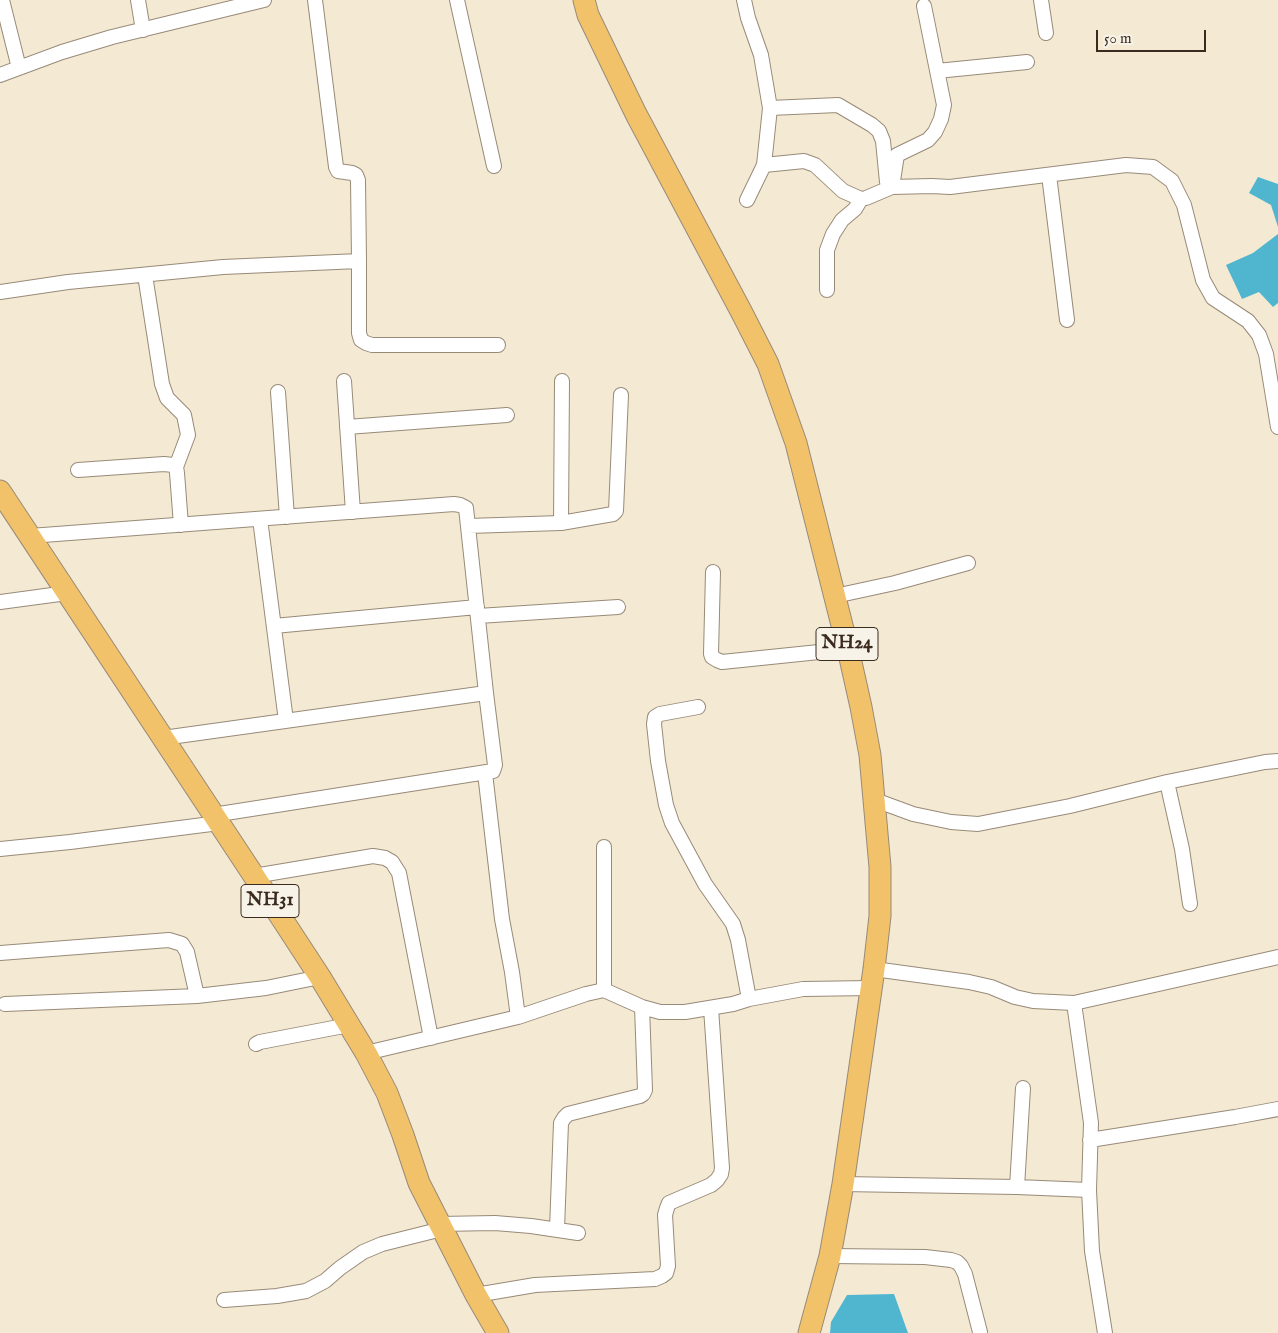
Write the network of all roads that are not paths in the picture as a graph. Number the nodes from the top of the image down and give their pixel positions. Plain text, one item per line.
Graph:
1 (2, 0) edge
2 (138, 0) edge
3 (264, 0) edge
4 (315, 0) edge
5 (457, 0) edge
6 (584, 0) edge
7 (744, 0) edge
8 (1041, 0) edge
9 (924, 6) dead end
10 (143, 30) junction
11 (1046, 33) dead end
12 (1027, 62) dead end
13 (19, 68) junction
14 (937, 71) junction
15 (0, 75) edge
16 (770, 108) junction
17 (764, 165) junction
18 (494, 166) dead end
19 (1049, 175) junction
20 (890, 188) junction
21 (861, 199) junction
22 (747, 200) dead end
23 (359, 261) junction
24 (144, 275) junction
25 (827, 290) dead end
26 (0, 292) edge
27 (1066, 320) dead end
28 (498, 345) dead end
29 (344, 381) dead end
30 (562, 381) dead end
31 (278, 392) dead end
32 (621, 395) dead end
33 (507, 415) dead end
34 (347, 427) junction
35 (1278, 427) edge
36 (176, 467) junction
37 (78, 470) dead end
38 (0, 492) edge
39 (353, 512) junction
40 (287, 517) junction
41 (260, 519) junction
42 (561, 523) junction
43 (181, 525) junction
44 (468, 526) junction
45 (30, 536) junction
46 (968, 563) dead end
47 (714, 572) dead end
48 (67, 594) junction
49 (835, 596) junction
50 (0, 602) edge
51 (618, 607) dead end
52 (477, 612) junction
53 (274, 626) junction
54 (848, 649) junction
55 (486, 693) junction
56 (698, 707) dead end
57 (286, 721) junction
58 (163, 738) junction
59 (1278, 761) edge
60 (485, 773) junction
61 (1167, 782) junction
62 (874, 800) junction
63 (216, 819) junction
64 (604, 847) dead end
65 (0, 849) edge
66 (254, 876) junction
67 (1190, 904) dead end
68 (0, 953) edge
69 (1278, 957) edge
70 (320, 978) junction
71 (872, 978) junction
72 (604, 990) junction
73 (197, 996) junction
74 (749, 999) junction
75 (1074, 1003) junction
76 (5, 1004) dead end
77 (642, 1007) junction
78 (711, 1008) junction
79 (518, 1017) junction
80 (349, 1025) junction
81 (431, 1038) junction
82 (256, 1044) dead end
83 (366, 1053) junction
84 (1023, 1088) dead end
85 (1278, 1109) edge
86 (1090, 1140) junction
87 (843, 1184) junction
88 (1017, 1187) junction
89 (1090, 1190) junction
90 (440, 1226) junction
91 (557, 1229) junction
92 (578, 1233) dead end
93 (830, 1256) junction
94 (476, 1295) junction
95 (224, 1300) dead end
96 (980, 1332) dead end
97 (498, 1333) edge
98 (809, 1333) edge
99 (1105, 1333) edge

1 - 13 street
2 - 10 street
3 - 10 street
4 - 23 street
5 - 18 street
6 - 49 highway, NH24
7 - 16 street
8 - 11 street
9 - 14 street
10 - 13 street
12 - 14 street
13 - 15 street
14 - 20 street
16 - 17 street
16 - 20 street
17 - 21 street
17 - 22 street
19 - 20 street
19 - 27 street
19 - 35 street
20 - 21 street
21 - 25 street
23 - 24 street
23 - 28 street
24 - 26 street
24 - 36 street
29 - 34 street
30 - 42 street
31 - 40 street
32 - 42 street
33 - 34 street
34 - 39 street
36 - 37 street
36 - 43 street
38 - 45 highway, NH31
39 - 40 street
39 - 44 street
40 - 41 street
41 - 43 street
41 - 53 street
42 - 44 street
43 - 45 street
44 - 52 street
45 - 48 highway, NH31
46 - 49 street
47 - 54 street
48 - 50 street
48 - 58 highway, NH31
49 - 54 highway, NH24
51 - 52 street
52 - 53 street
52 - 55 street
53 - 57 street
54 - 62 highway, NH24
55 - 57 street
55 - 60 street
56 - 74 street
57 - 58 street
58 - 63 highway, NH31
59 - 61 street
60 - 63 street
60 - 79 street
61 - 62 street
61 - 67 street
62 - 71 highway, NH24
63 - 65 street
63 - 66 highway, NH31
64 - 72 street
66 - 70 highway, NH31
66 - 81 street
68 - 73 street
69 - 75 street
70 - 73 street
70 - 80 highway, NH31
71 - 74 street
71 - 75 street
71 - 87 highway, NH24
72 - 77 street
72 - 79 street
73 - 76 street
74 - 78 street
75 - 86 street
77 - 78 street
77 - 91 street
78 - 94 street
79 - 81 street
80 - 82 street
80 - 83 highway, NH31
81 - 83 street
83 - 90 highway, NH31
84 - 88 street
85 - 86 street
86 - 89 street
87 - 88 street
87 - 93 highway, NH24
88 - 89 street
89 - 99 street
90 - 91 street
90 - 94 highway, NH31
90 - 95 street
91 - 92 street
93 - 96 street
93 - 98 highway, NH24
94 - 97 highway, NH31

